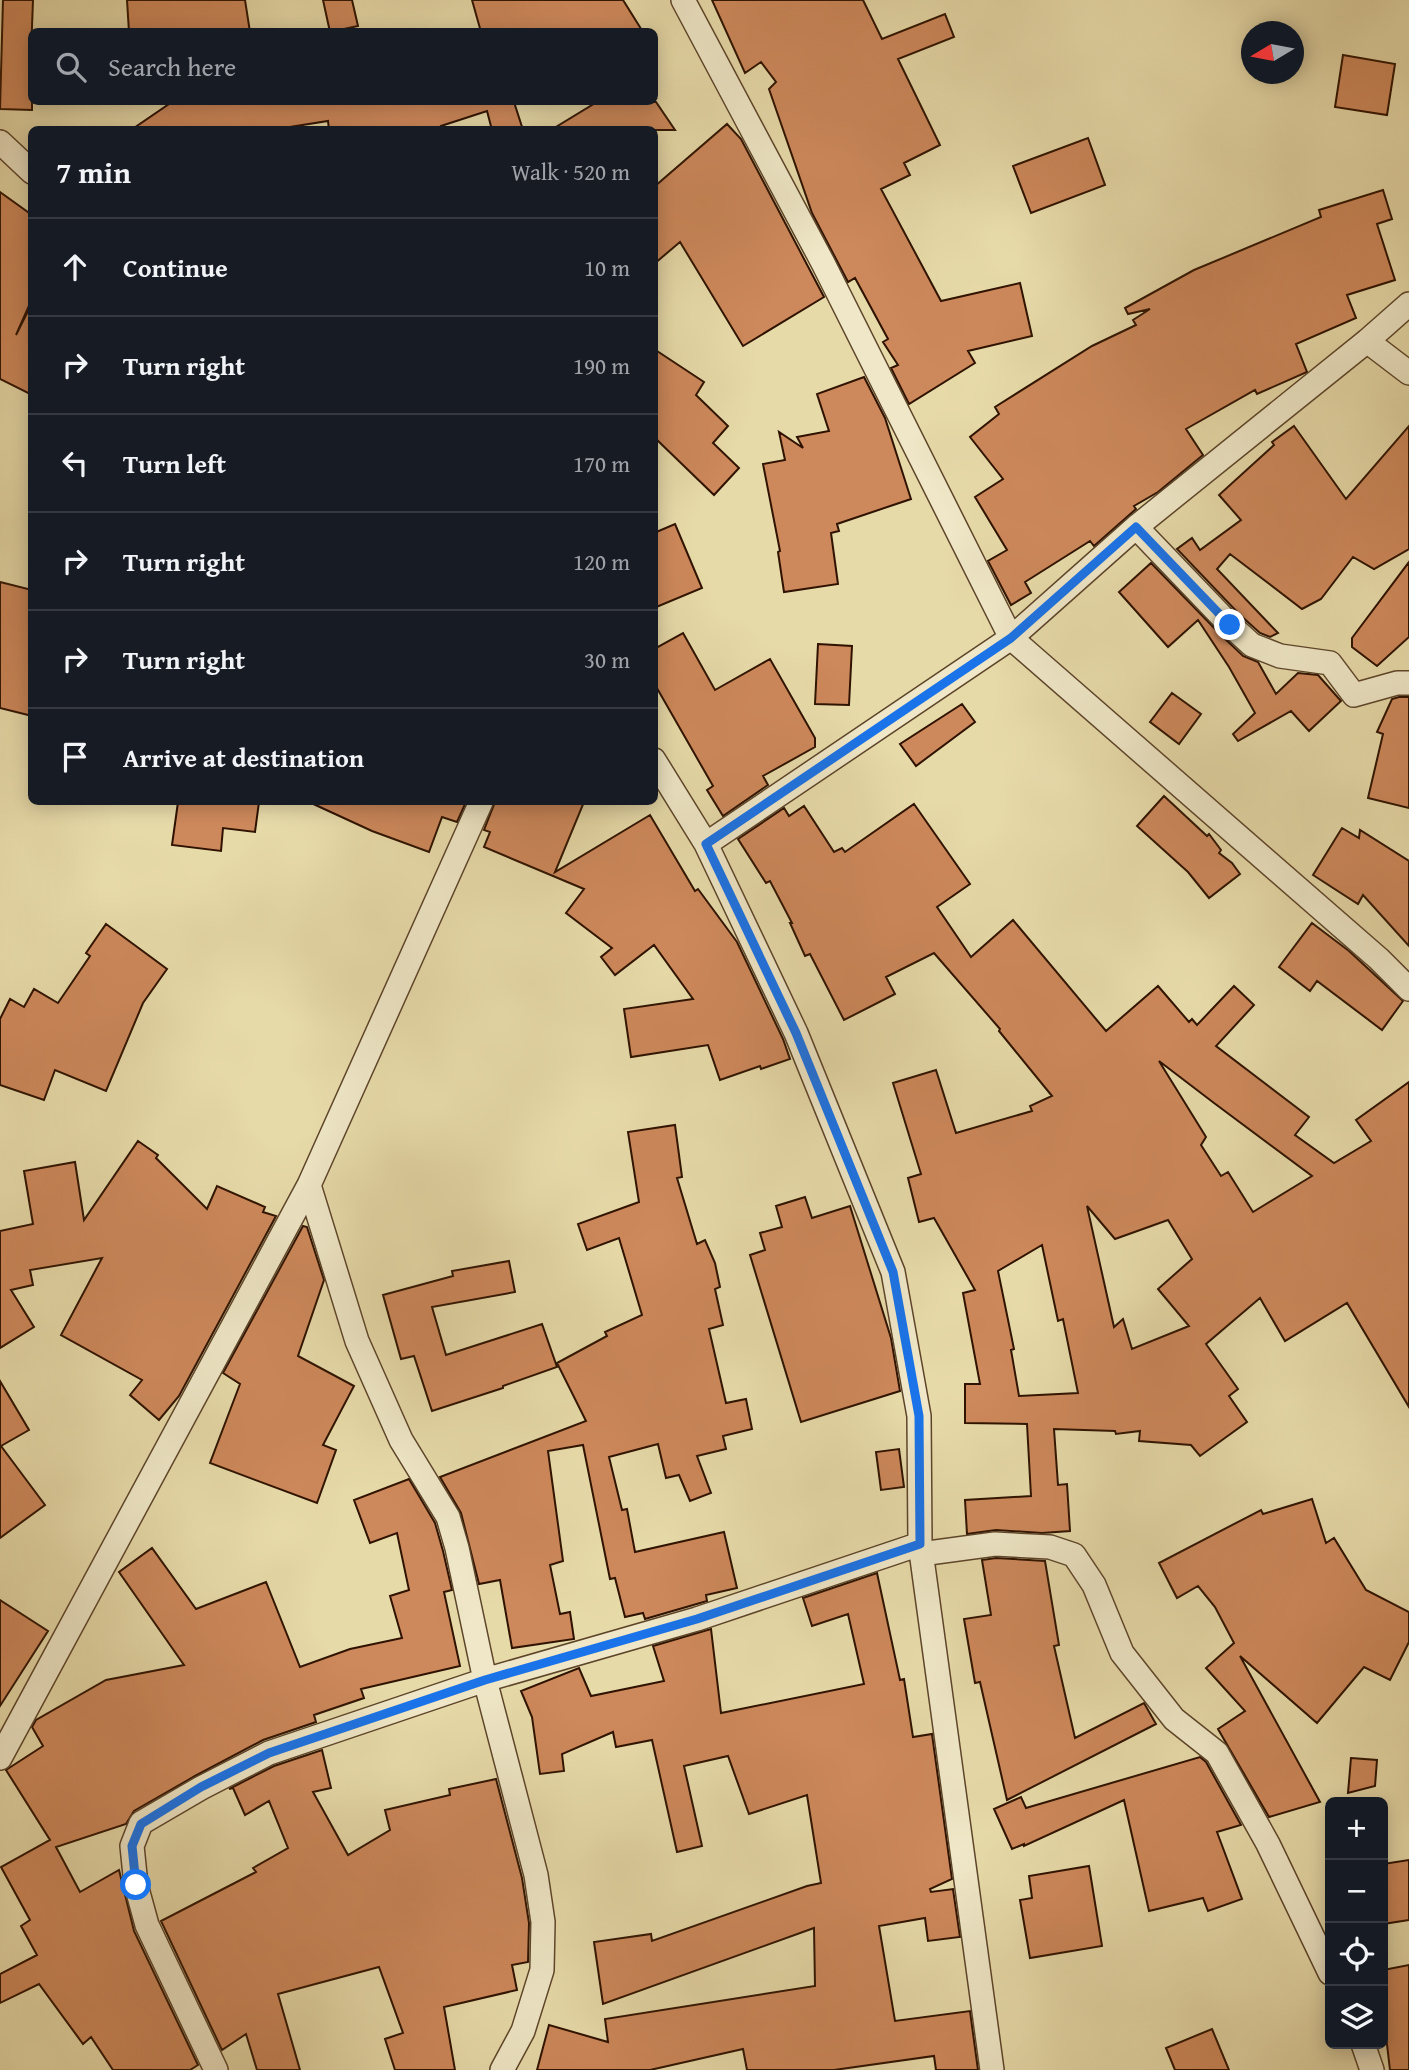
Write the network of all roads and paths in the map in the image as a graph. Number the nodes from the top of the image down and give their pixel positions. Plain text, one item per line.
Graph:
1 (683, 0) edge
2 (0, 142) edge
3 (28, 168) edge
4 (1409, 304) edge
5 (1367, 341) junction
6 (1409, 373) edge
7 (1136, 527) junction
8 (1011, 638) junction
9 (1409, 683) edge
10 (658, 766) edge
11 (480, 805) edge
12 (706, 844) junction
13 (1409, 989) edge
14 (309, 1185) junction
15 (920, 1549) junction
16 (485, 1680) junction
17 (0, 1758) edge
18 (1325, 1963) edge
19 (1365, 2049) edge
20 (216, 2070) edge
21 (502, 2070) edge
22 (992, 2070) edge
23 (1372, 2070) edge

1 - 8 street
2 - 3 street
4 - 5 street
5 - 6 street
5 - 7 street
7 - 8 street
7 - 9 street
8 - 12 street
8 - 13 street
10 - 12 street
11 - 14 street
12 - 15 street
14 - 16 street
14 - 17 street
15 - 16 street
15 - 18 street
15 - 22 street
16 - 20 street
16 - 21 street
19 - 23 street

